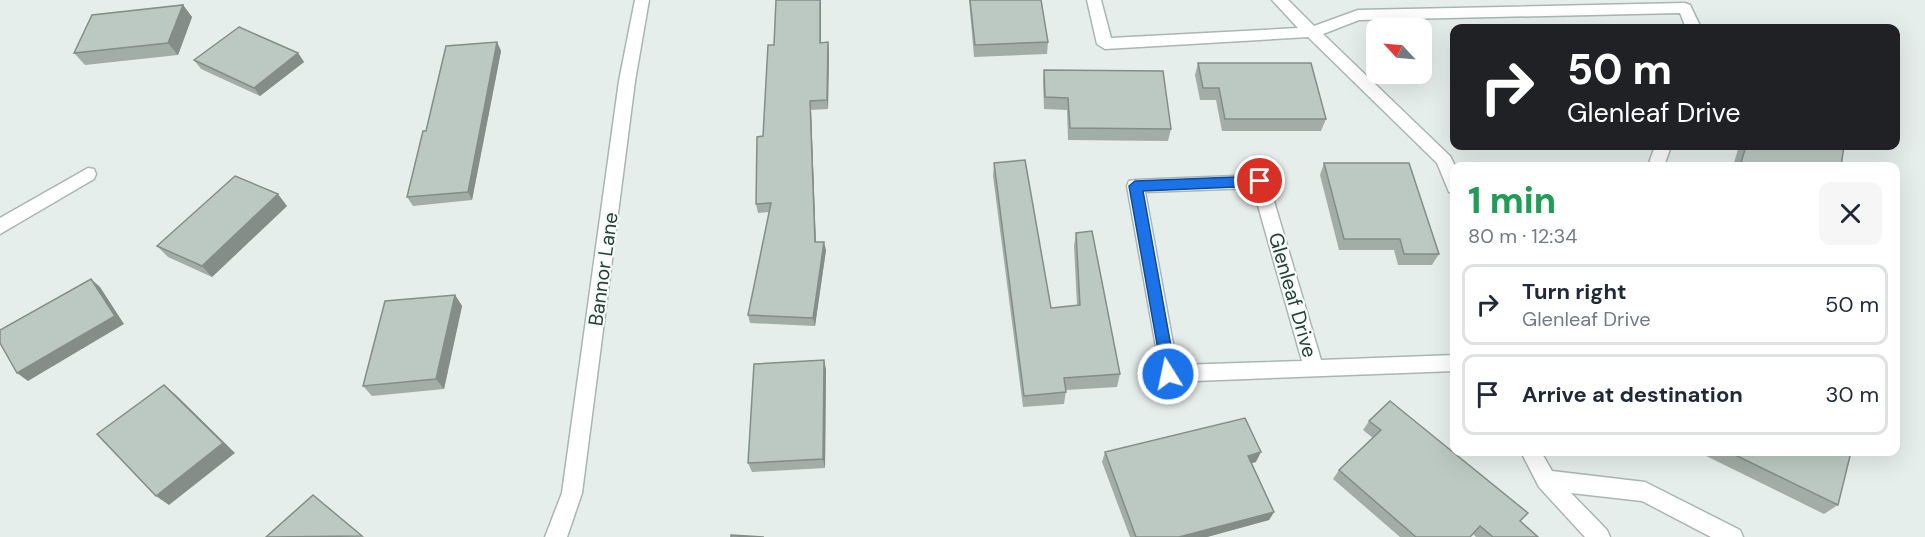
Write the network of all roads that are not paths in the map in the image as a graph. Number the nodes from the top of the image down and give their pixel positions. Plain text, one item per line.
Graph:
1 (642, 0) edge
2 (1094, 0) edge
3 (1279, 0) edge
4 (1691, 24) edge
5 (1312, 32) junction
6 (88, 174) dead end
7 (1450, 175) edge
8 (0, 227) edge
9 (1450, 363) edge
10 (1314, 368) junction
11 (1533, 456) edge
12 (1546, 480) junction
13 (555, 537) edge
14 (1599, 537) edge
15 (1732, 537) edge

1 - 13 street, Bannor Lane
2 - 5 street
3 - 5 street
4 - 5 street
5 - 7 street
6 - 8 street
9 - 10 street, Glenleaf Drive
10 - 10 street, Glenleaf Drive
11 - 12 street
12 - 14 street
12 - 15 street

